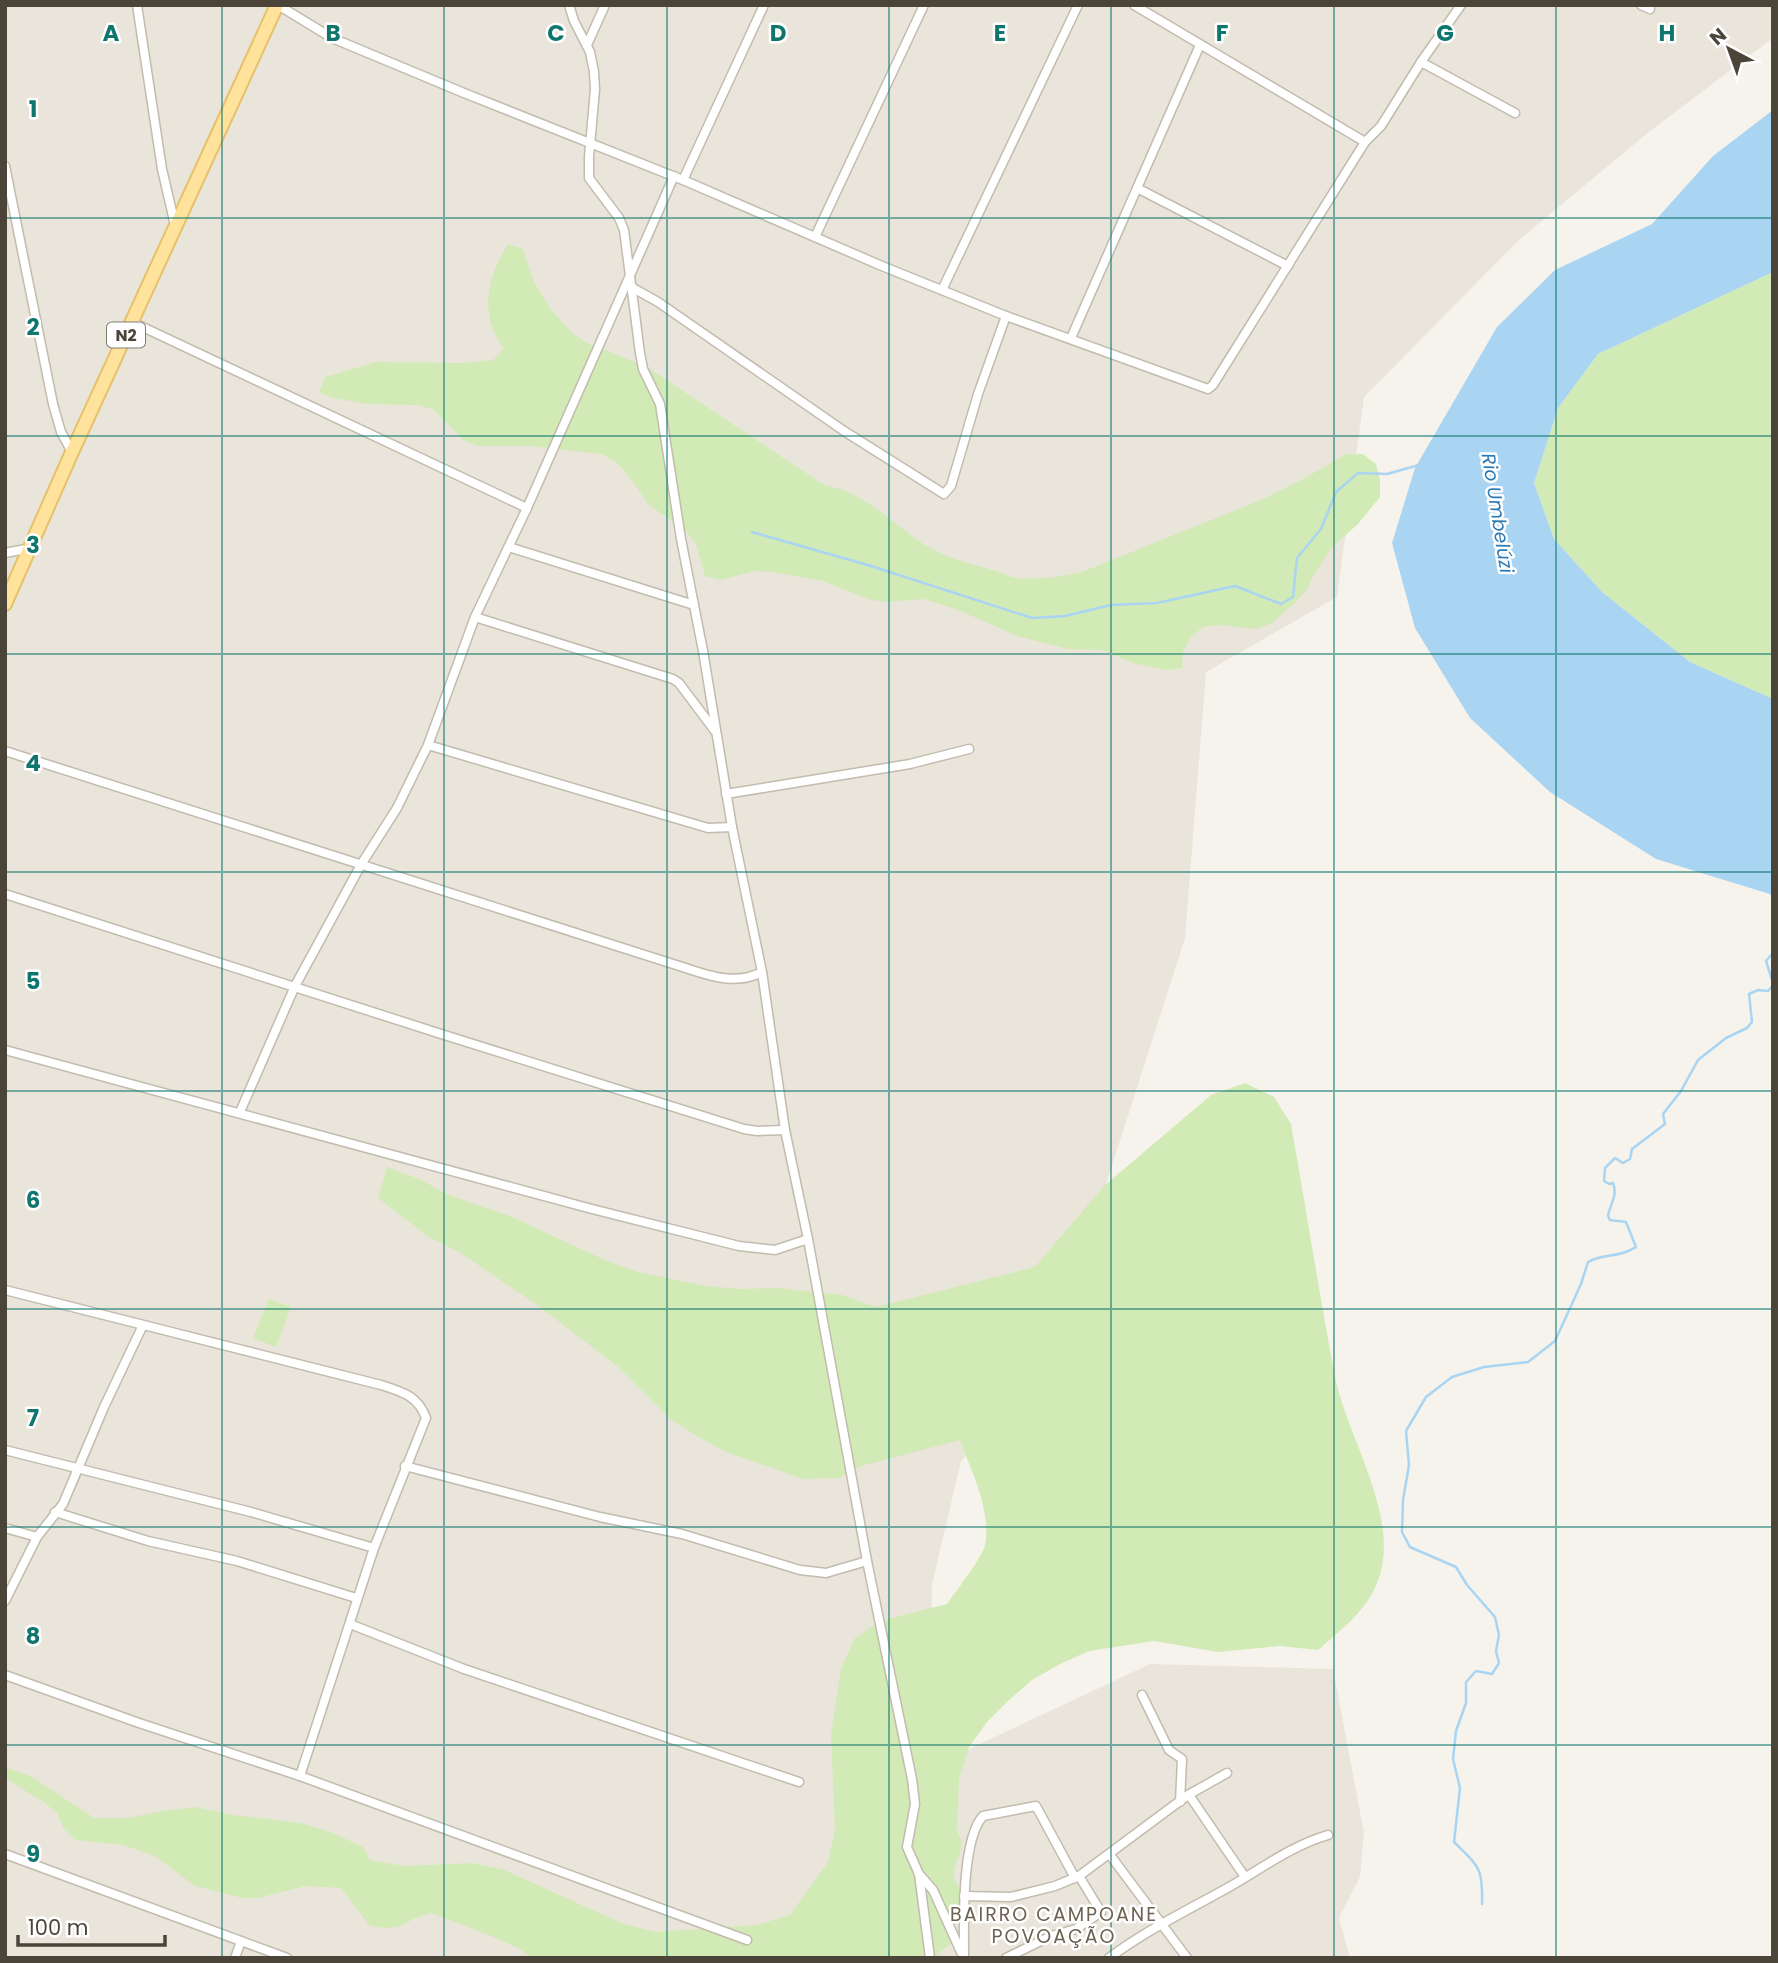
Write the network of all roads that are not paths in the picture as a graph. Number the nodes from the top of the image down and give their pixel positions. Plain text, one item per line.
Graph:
1 (137, 5) edge
2 (278, 5) edge
3 (569, 5) edge
4 (605, 5) edge
5 (764, 5) edge
6 (924, 5) edge
7 (1078, 5) edge
8 (1134, 5) edge
9 (1461, 5) edge
10 (1641, 5) edge
11 (1650, 9) dead end
12 (587, 45) junction
13 (1200, 45) junction
14 (1422, 62) junction
15 (1515, 113) dead end
16 (1365, 142) junction
17 (591, 145) junction
18 (5, 166) edge
19 (678, 178) junction
20 (1137, 188) junction
21 (176, 228) junction
22 (815, 237) junction
23 (1287, 266) junction
24 (630, 271) junction
25 (633, 288) junction
26 (942, 290) junction
27 (1006, 316) junction
28 (132, 322) junction
29 (1071, 338) junction
30 (72, 452) junction
31 (527, 508) junction
32 (509, 547) junction
33 (31, 548) junction
34 (5, 552) edge
35 (5, 604) edge
36 (694, 605) junction
37 (475, 617) junction
38 (717, 734) junction
39 (428, 745) junction
40 (969, 748) dead end
41 (5, 751) edge
42 (726, 794) junction
43 (732, 827) junction
44 (362, 863) junction
45 (5, 894) edge
46 (762, 972) junction
47 (295, 986) junction
48 (5, 1049) edge
49 (240, 1112) junction
50 (785, 1130) junction
51 (808, 1238) junction
52 (5, 1290) edge
53 (143, 1325) junction
54 (5, 1450) edge
55 (405, 1466) junction
56 (76, 1469) junction
57 (55, 1512) junction
58 (5, 1528) edge
59 (37, 1537) junction
60 (374, 1548) junction
61 (867, 1561) junction
62 (356, 1598) junction
63 (5, 1601) edge
64 (350, 1624) junction
65 (5, 1675) edge
66 (1142, 1695) dead end
67 (1227, 1773) dead end
68 (300, 1776) junction
69 (799, 1782) dead end
70 (1189, 1795) junction
71 (1180, 1802) junction
72 (1328, 1835) dead end
73 (5, 1854) edge
74 (1110, 1855) junction
75 (919, 1874) junction
76 (1077, 1877) junction
77 (1245, 1877) junction
78 (964, 1896) junction
79 (1162, 1923) junction
80 (747, 1940) dead end
81 (242, 1941) junction
82 (235, 1958) edge
83 (287, 1958) edge
84 (930, 1958) edge
85 (963, 1958) edge
86 (1006, 1958) edge
87 (1109, 1958) edge
88 (1187, 1958) edge

1 - 21 street
2 - 17 street
2 - 21 main road, N2
3 - 12 street
4 - 12 street
5 - 19 street
6 - 22 street
7 - 26 street
8 - 13 street
9 - 14 street
10 - 11 street
12 - 17 street
13 - 16 street
13 - 20 street
14 - 15 street
14 - 16 street
16 - 23 street
17 - 19 street
17 - 24 street
18 - 30 street
19 - 22 street
19 - 24 street
20 - 23 street
20 - 29 street
21 - 28 main road, N2
22 - 26 street
23 - 29 street
24 - 25 street
24 - 31 street
25 - 27 street
25 - 36 street
26 - 27 street
27 - 29 street
28 - 30 main road, N2
28 - 31 street
30 - 33 main road, N2
31 - 32 street
32 - 36 street
32 - 37 street
33 - 34 street
33 - 35 main road, N2
36 - 38 street
37 - 38 street
37 - 39 street
38 - 42 street
39 - 43 street
39 - 44 street
40 - 42 street
41 - 44 street
42 - 43 street
43 - 46 street
44 - 46 street
44 - 47 street
45 - 47 street
46 - 50 street
47 - 49 street
47 - 50 street
48 - 49 street
49 - 51 street
50 - 51 street
51 - 61 street
52 - 53 street
53 - 55 street
53 - 56 street
54 - 56 street
55 - 60 street
55 - 61 street
56 - 57 street
56 - 60 street
57 - 59 street
57 - 62 street
58 - 59 street
59 - 63 street
60 - 62 street
61 - 75 street
62 - 64 street
64 - 68 street
64 - 69 street
65 - 68 street
66 - 71 street
67 - 70 street
68 - 80 street
70 - 71 street
70 - 77 street
71 - 74 street
72 - 77 street
73 - 81 street
74 - 76 street
74 - 79 street
75 - 84 street
75 - 85 street
76 - 78 street
76 - 78 street
76 - 86 street
77 - 79 street
78 - 85 street
79 - 87 street
79 - 88 street
81 - 82 street
81 - 83 street

